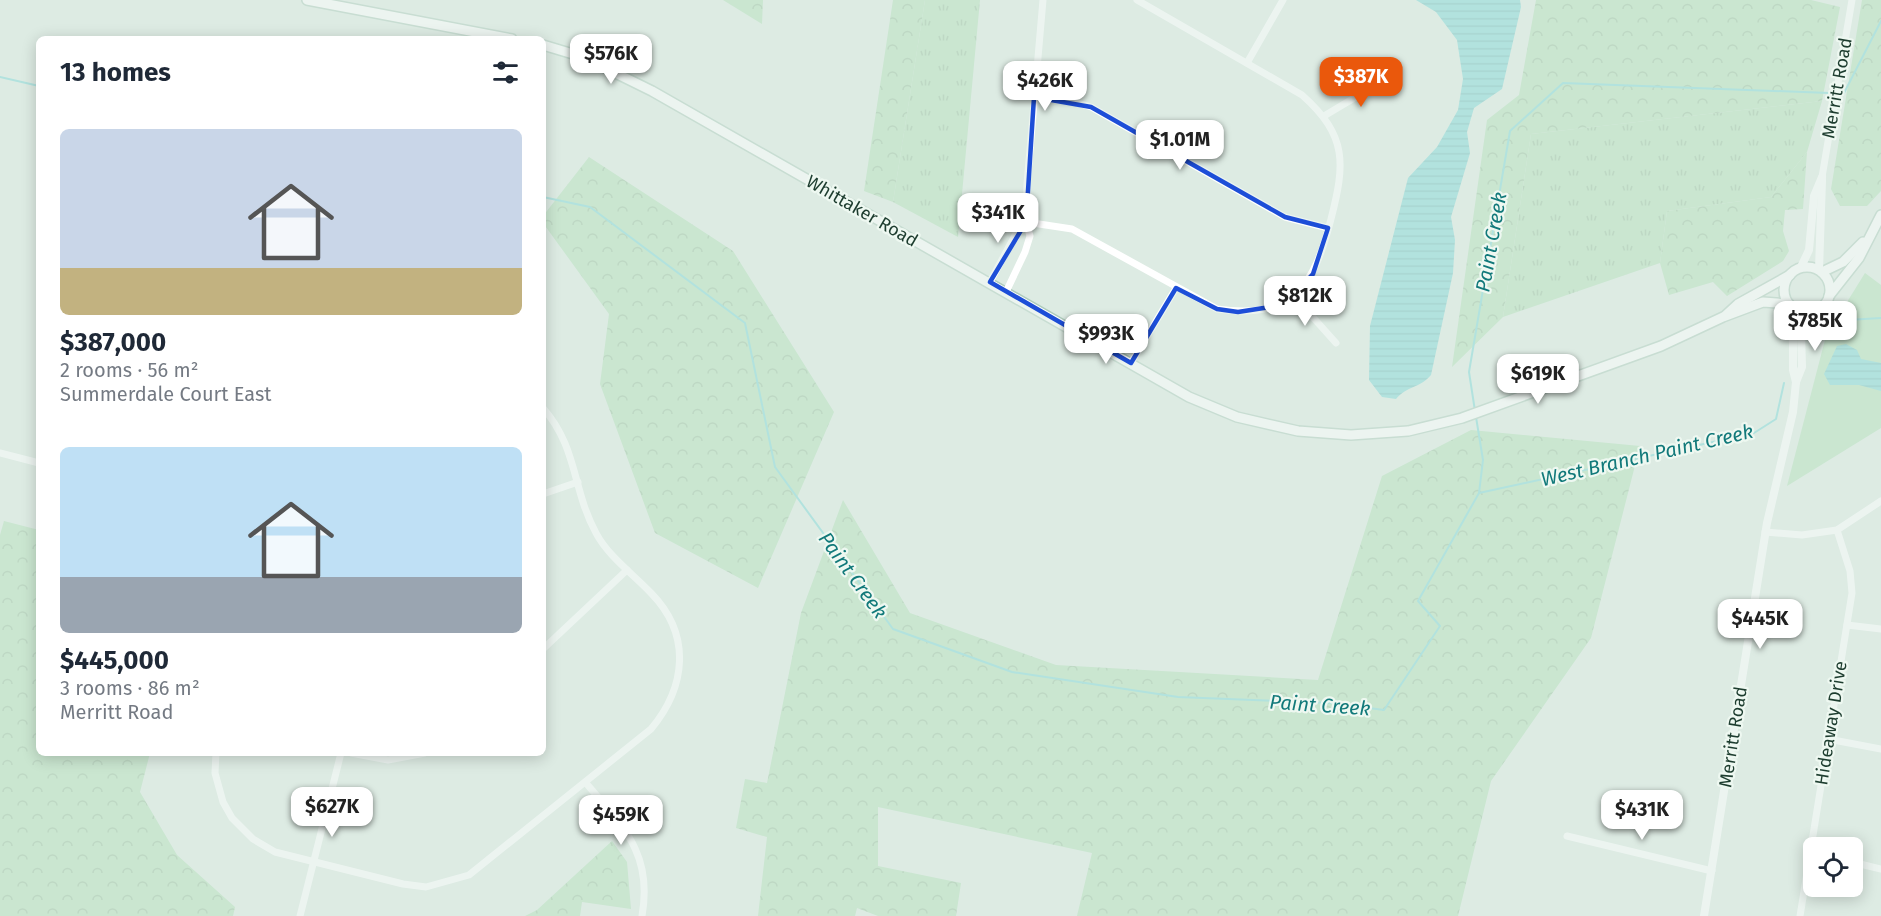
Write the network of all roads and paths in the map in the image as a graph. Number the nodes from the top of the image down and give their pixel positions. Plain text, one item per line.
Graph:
1 (307, 0) edge
2 (1043, 0) edge
3 (1137, 0) edge
4 (1283, 0) edge
5 (1852, 0) edge
6 (1149, 3) edge
7 (496, 36) edge
8 (546, 46) edge
9 (1247, 63) junction
10 (1386, 80) dead end
11 (1034, 97) junction
12 (1324, 116) junction
13 (1822, 177) junction
14 (1881, 215) edge
15 (1026, 222) junction
16 (1328, 228) junction
17 (1867, 238) junction
18 (1801, 267) junction
19 (1821, 271) junction
20 (1790, 275) junction
21 (990, 282) junction
22 (1176, 288) junction
23 (1006, 292) junction
24 (1293, 295) junction
25 (1829, 296) junction
26 (1791, 306) junction
27 (1810, 312) junction
28 (1723, 317) junction
29 (1336, 343) dead end
30 (1131, 363) junction
31 (1796, 382) junction
32 (546, 411) edge
33 (0, 453) edge
34 (36, 462) edge
35 (578, 482) junction
36 (546, 493) edge
37 (1881, 501) edge
38 (1837, 530) junction
39 (1765, 532) junction
40 (627, 570) junction
41 (1847, 625) junction
42 (1881, 629) edge
43 (546, 647) edge
44 (1828, 738) junction
45 (1881, 749) edge
46 (216, 756) edge
47 (340, 756) edge
48 (367, 756) edge
49 (409, 756) edge
50 (586, 783) junction
51 (1567, 836) dead end
52 (1814, 837) edge
53 (313, 862) junction
54 (1863, 865) edge
55 (1881, 869) edge
56 (1712, 871) junction
57 (1804, 897) edge
58 (300, 916) edge
59 (642, 916) edge
60 (1704, 916) edge
61 (1800, 916) edge

1 - 7 main road
2 - 11 street
3 - 6 street
4 - 9 street
5 - 13 street, Merritt Road
6 - 9 street
8 - 21 main road, Whittaker Road
9 - 12 street
10 - 12 street
11 - 15 street
11 - 16 street
12 - 16 street
13 - 18 street, Merritt Road
13 - 19 street, Merritt Road
14 - 17 main road
15 - 21 street
15 - 22 street
15 - 23 street
16 - 24 street
17 - 19 main road
17 - 25 main road
18 - 19 main road
18 - 20 main road
19 - 25 main road
20 - 26 main road
20 - 28 main road, Whittaker Road
21 - 23 main road, Whittaker Road
22 - 24 street
22 - 30 street
23 - 30 main road, Whittaker Road
24 - 29 street
25 - 27 main road
26 - 27 main road
26 - 28 main road, Whittaker Road
26 - 31 street, Merritt Road
27 - 31 street, Merritt Road
28 - 30 main road, Whittaker Road
31 - 39 street, Merritt Road
32 - 35 street
33 - 34 street
35 - 36 street
35 - 40 street
37 - 38 street
38 - 39 street
38 - 41 street, Hideaway Drive
39 - 56 street, Merritt Road
40 - 43 street
40 - 50 street
41 - 42 street
41 - 44 street, Hideaway Drive
44 - 45 street
44 - 52 street, Hideaway Drive
46 - 53 street
47 - 53 street
48 - 49 street
50 - 53 street
50 - 59 street
51 - 56 street
53 - 58 street
54 - 55 street
56 - 60 street, Merritt Road
57 - 61 street, Hideaway Drive

